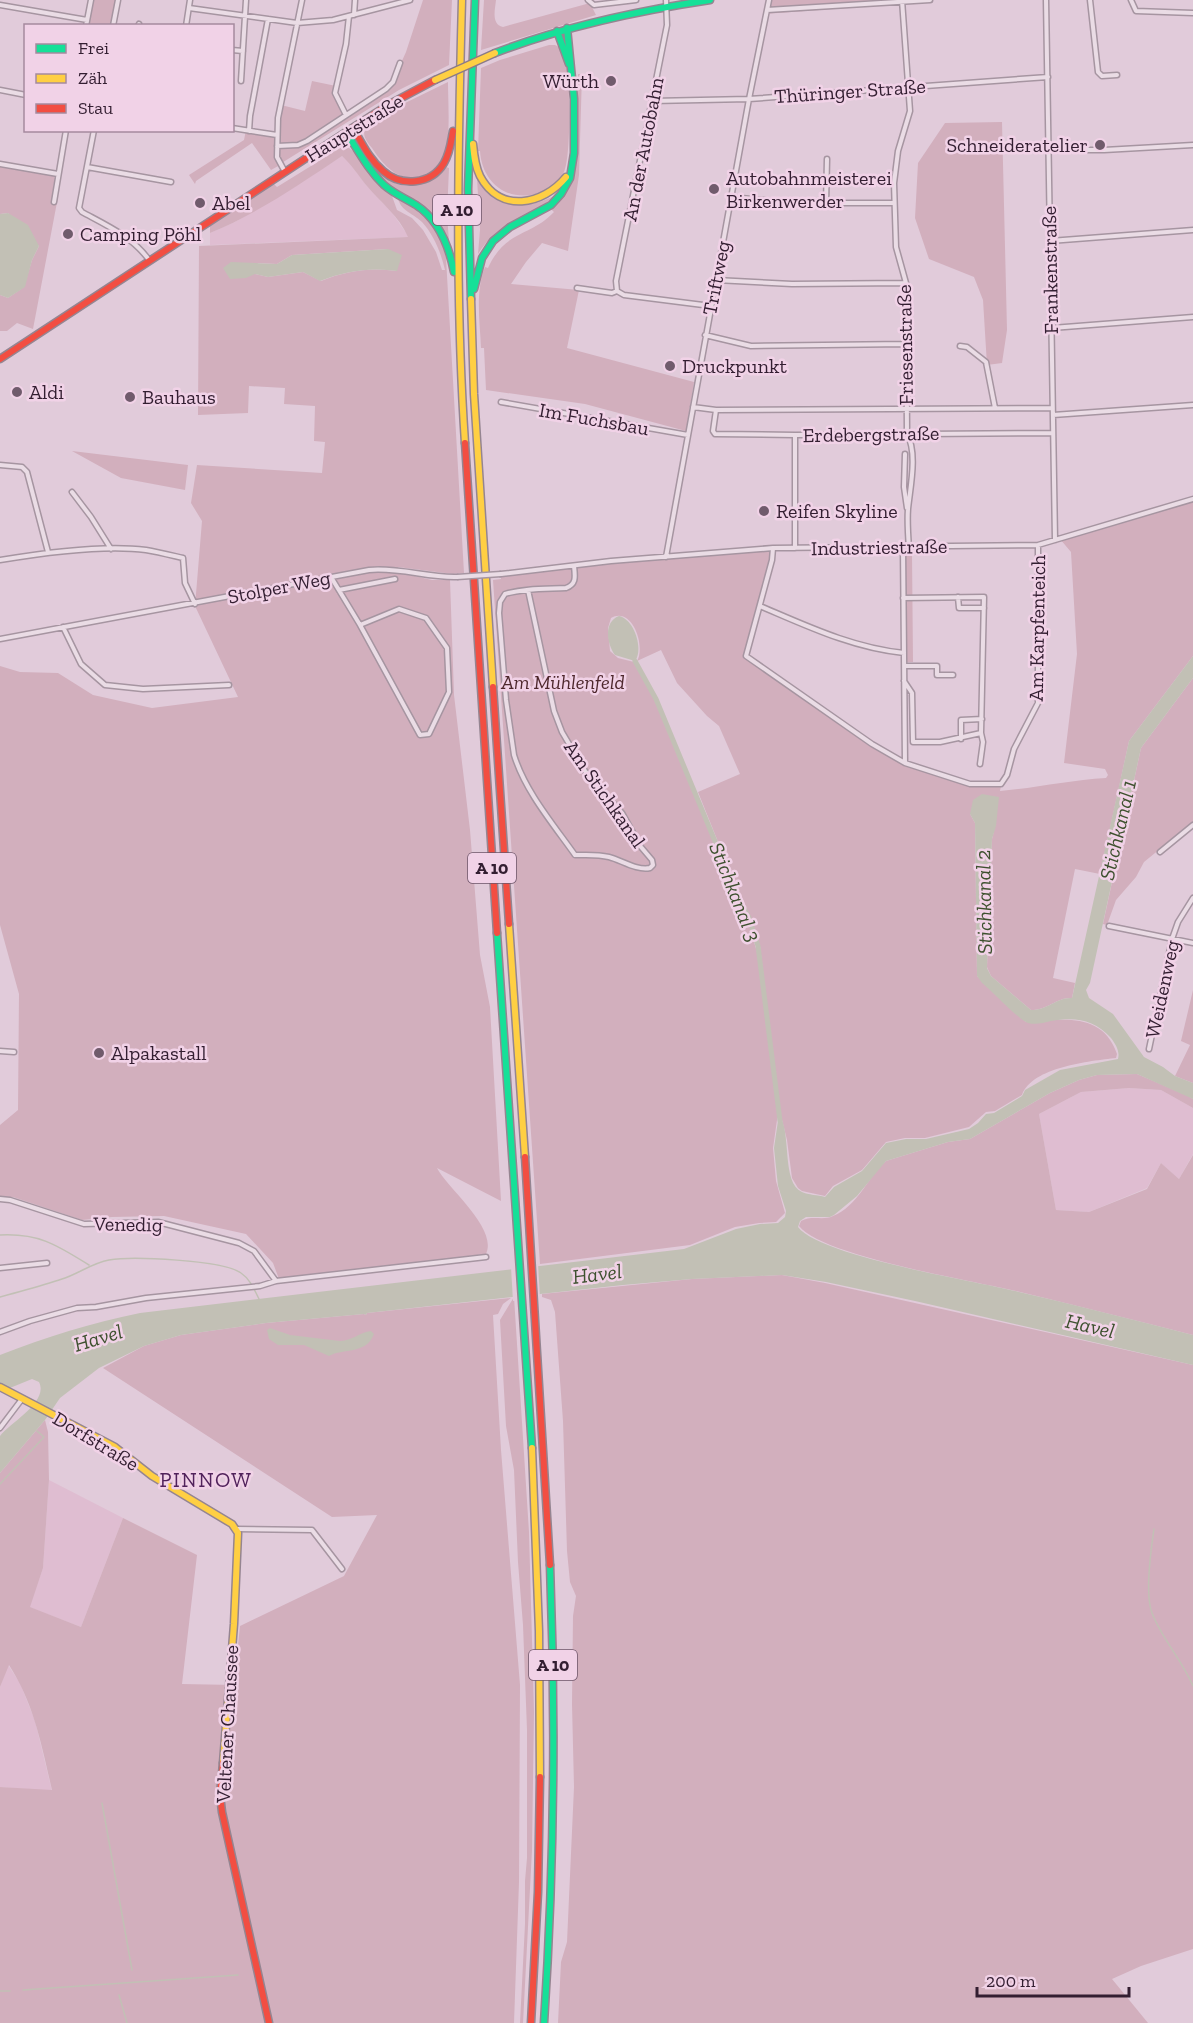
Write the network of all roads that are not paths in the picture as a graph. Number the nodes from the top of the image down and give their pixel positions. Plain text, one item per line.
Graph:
1 (91, 0) edge
2 (118, 0) edge
3 (190, 0) edge
4 (246, 0) edge
5 (302, 0) edge
6 (355, 0) edge
7 (410, 0) edge
8 (462, 0) edge
9 (475, 0) edge
10 (588, 0) edge
11 (636, 0) edge
12 (710, 0) edge
13 (769, 0) edge
14 (930, 0) edge
15 (1046, 0) edge
16 (1090, 0) edge
17 (1131, 0) edge
18 (902, 1) edge
19 (666, 3) edge
20 (0, 5) edge
21 (189, 8) junction
22 (767, 10) junction
23 (1193, 13) edge
24 (245, 15) junction
25 (351, 16) junction
26 (268, 19) junction
27 (86, 23) edge
28 (297, 23) junction
29 (113, 24) edge
30 (186, 24) edge
31 (567, 28) junction
32 (557, 31) junction
33 (234, 51) edge
34 (243, 51) junction
35 (400, 63) dead end
36 (1117, 75) dead end
37 (1048, 77) junction
38 (241, 81) dead end
39 (909, 86) junction
40 (0, 90) edge
41 (24, 94) edge
42 (748, 99) junction
43 (652, 101) junction
44 (457, 109) junction
45 (346, 115) junction
46 (470, 116) junction
47 (234, 128) edge
48 (353, 128) junction
49 (249, 130) junction
50 (66, 132) edge
51 (94, 132) edge
52 (346, 132) junction
53 (277, 135) junction
54 (277, 146) junction
55 (1193, 146) edge
56 (1048, 150) junction
57 (826, 159) dead end
58 (0, 164) edge
59 (87, 167) junction
60 (285, 172) junction
61 (58, 174) junction
62 (171, 182) dead end
63 (731, 197) junction
64 (54, 202) dead end
65 (894, 203) junction
66 (826, 204) junction
67 (1193, 230) edge
68 (1050, 241) junction
69 (150, 260) junction
70 (716, 280) junction
71 (906, 283) junction
72 (577, 288) dead end
73 (617, 291) junction
74 (711, 306) junction
75 (458, 312) junction
76 (1193, 317) edge
77 (471, 318) junction
78 (1052, 328) junction
79 (705, 335) junction
80 (906, 344) junction
81 (960, 346) dead end
82 (0, 358) edge
83 (501, 402) dead end
84 (1193, 405) edge
85 (693, 407) junction
86 (994, 408) junction
87 (1052, 408) junction
88 (907, 409) junction
89 (716, 410) junction
90 (1053, 415) junction
91 (1053, 433) junction
92 (907, 434) junction
93 (688, 435) junction
94 (795, 435) junction
95 (905, 454) dead end
96 (0, 465) edge
97 (72, 492) dead end
98 (1193, 499) edge
99 (908, 512) junction
100 (1055, 540) junction
101 (1038, 544) junction
102 (773, 548) junction
103 (795, 548) junction
104 (906, 548) junction
105 (111, 549) junction
106 (48, 552) junction
107 (666, 557) junction
108 (0, 560) edge
109 (574, 566) junction
110 (560, 568) joint
111 (331, 577) junction
112 (395, 579) dead end
113 (339, 590) junction
114 (528, 590) junction
115 (958, 597) junction
116 (903, 598) junction
117 (195, 604) junction
118 (760, 606) junction
119 (984, 608) junction
120 (360, 625) junction
121 (63, 627) junction
122 (0, 639) edge
123 (904, 653) junction
124 (904, 666) junction
125 (953, 675) dead end
126 (904, 681) junction
127 (230, 685) dead end
128 (982, 719) junction
129 (981, 733) junction
130 (962, 739) junction
131 (905, 763) junction
132 (980, 764) dead end
133 (1193, 825) edge
134 (1160, 852) dead end
135 (1193, 898) edge
136 (1109, 926) dead end
137 (1172, 939) junction
138 (1193, 943) edge
139 (1149, 1050) dead end
140 (0, 1051) edge
141 (14, 1052) dead end
142 (0, 1199) edge
143 (486, 1257) dead end
144 (47, 1263) dead end
145 (0, 1268) edge
146 (276, 1281) junction
147 (0, 1332) edge
148 (0, 1387) edge
149 (22, 1398) junction
150 (0, 1428) edge
151 (236, 1528) junction
152 (342, 1569) dead end
153 (269, 2023) edge
154 (531, 2023) edge
155 (544, 2023) edge

1 - 27 street
2 - 29 street
3 - 21 street
4 - 24 street
5 - 28 street
6 - 25 street
7 - 25 street
8 - 44 main road, A 10
9 - 46 main road, A 10
10 - 11 street
12 - 19 main road, Hauptstraße
13 - 22 street, Triftweg
14 - 18 street
15 - 37 street, Frankenstraße
16 - 36 street
17 - 23 street
18 - 22 street
18 - 39 street, Friesenstraße
19 - 31 main road, Hauptstraße
19 - 43 street, An der Autobahn
20 - 27 street
21 - 24 street
21 - 30 street
22 - 42 street, Triftweg
24 - 26 street
24 - 34 street
25 - 28 street
25 - 45 street
26 - 28 street
26 - 49 street
28 - 53 street
31 - 32 main road, Hauptstraße
31 - 77 main road
32 - 46 main road
32 - 48 main road, Hauptstraße, bridge
33 - 34 street
34 - 38 street
35 - 45 street, Hauptstraße
37 - 39 street, Thüringer Straße
37 - 56 street, Frankenstraße
39 - 42 street, Thüringer Straße
39 - 65 street, Friesenstraße
40 - 41 street
42 - 43 street, Thüringer Straße
42 - 63 street, Triftweg
43 - 73 street, An der Autobahn
44 - 48 main road
44 - 75 main road, A 10
45 - 54 street, Hauptstraße
46 - 77 main road, A 10
47 - 49 street
48 - 52 main road, Hauptstraße
49 - 53 street
50 - 61 street
51 - 59 street
52 - 60 main road, Hauptstraße
52 - 75 main road
53 - 54 street
54 - 60 street
55 - 56 street
56 - 68 street, Frankenstraße
57 - 66 street
58 - 61 street
59 - 62 street
59 - 69 street
60 - 69 main road, Hauptstraße
61 - 64 street
63 - 66 street
63 - 70 street, Triftweg
65 - 66 street
65 - 71 street, Friesenstraße
67 - 68 street
68 - 78 street, Frankenstraße
69 - 82 main road, Hauptstraße
70 - 71 street
70 - 74 street, Triftweg
71 - 80 street, Friesenstraße
72 - 73 street
73 - 74 street
74 - 79 street, Triftweg
75 - 154 main road, A 10
76 - 78 street
77 - 155 main road, A 10
78 - 87 street, Frankenstraße
79 - 80 street
79 - 85 street, Triftweg
80 - 88 street, Friesenstraße
81 - 86 street
83 - 93 street, Im Fuchsbau
84 - 90 street
85 - 89 street, Erdebergstraße
85 - 93 street, Triftweg
86 - 87 street, Erdebergstraße
86 - 88 street, Erdebergstraße
87 - 90 street, Frankenstraße
88 - 89 street, Erdebergstraße
88 - 92 street, Friesenstraße
89 - 94 street, Erdebergstraße
90 - 91 street, Frankenstraße
91 - 92 street, Erdebergstraße
91 - 100 street, Frankenstraße
92 - 94 street, Erdebergstraße
92 - 99 street, Friesenstraße
93 - 107 street, Triftweg
94 - 103 street
95 - 99 street, Friesenstraße
96 - 106 street
97 - 105 street
98 - 100 street, Industriestraße
99 - 104 street, Friesenstraße
100 - 101 street, Industriestraße
101 - 104 street, Industriestraße
101 - 131 street, Am Karpfenteich
102 - 103 street, Industriestraße
102 - 107 street, Industriestraße
102 - 118 street
103 - 104 street, Industriestraße
104 - 116 street, Friesenstraße
105 - 106 street
105 - 117 street
106 - 108 street
107 - 109 street, Industriestraße
109 - 110 street, Industriestraße
109 - 114 street, Am Stichkanal
110 - 111 street, Stolper Weg, bridge
111 - 113 street
111 - 117 street, Stolper Weg
112 - 113 street
113 - 120 street
114 - 114 street, Am Stichkanal
115 - 116 street
115 - 119 street
115 - 119 street
116 - 123 street, Friesenstraße
117 - 121 street, Stolper Weg
118 - 123 street
118 - 131 street
119 - 128 street
120 - 120 street
121 - 122 street, Stolper Weg
121 - 127 street
123 - 124 street, Friesenstraße
124 - 125 street
124 - 126 street, Friesenstraße
126 - 130 street
126 - 131 street, Friesenstraße
128 - 129 street
128 - 130 street
129 - 130 street
129 - 132 street
133 - 134 street
135 - 137 street, Weidenweg
136 - 137 street
137 - 138 street
137 - 139 street, Weidenweg
140 - 141 street
142 - 146 street, Venedig
143 - 146 street
144 - 145 street
146 - 147 street
148 - 149 main road
149 - 150 street
149 - 151 main road, Dorfstraße
151 - 152 street
151 - 153 main road, Veltener Chaussee

